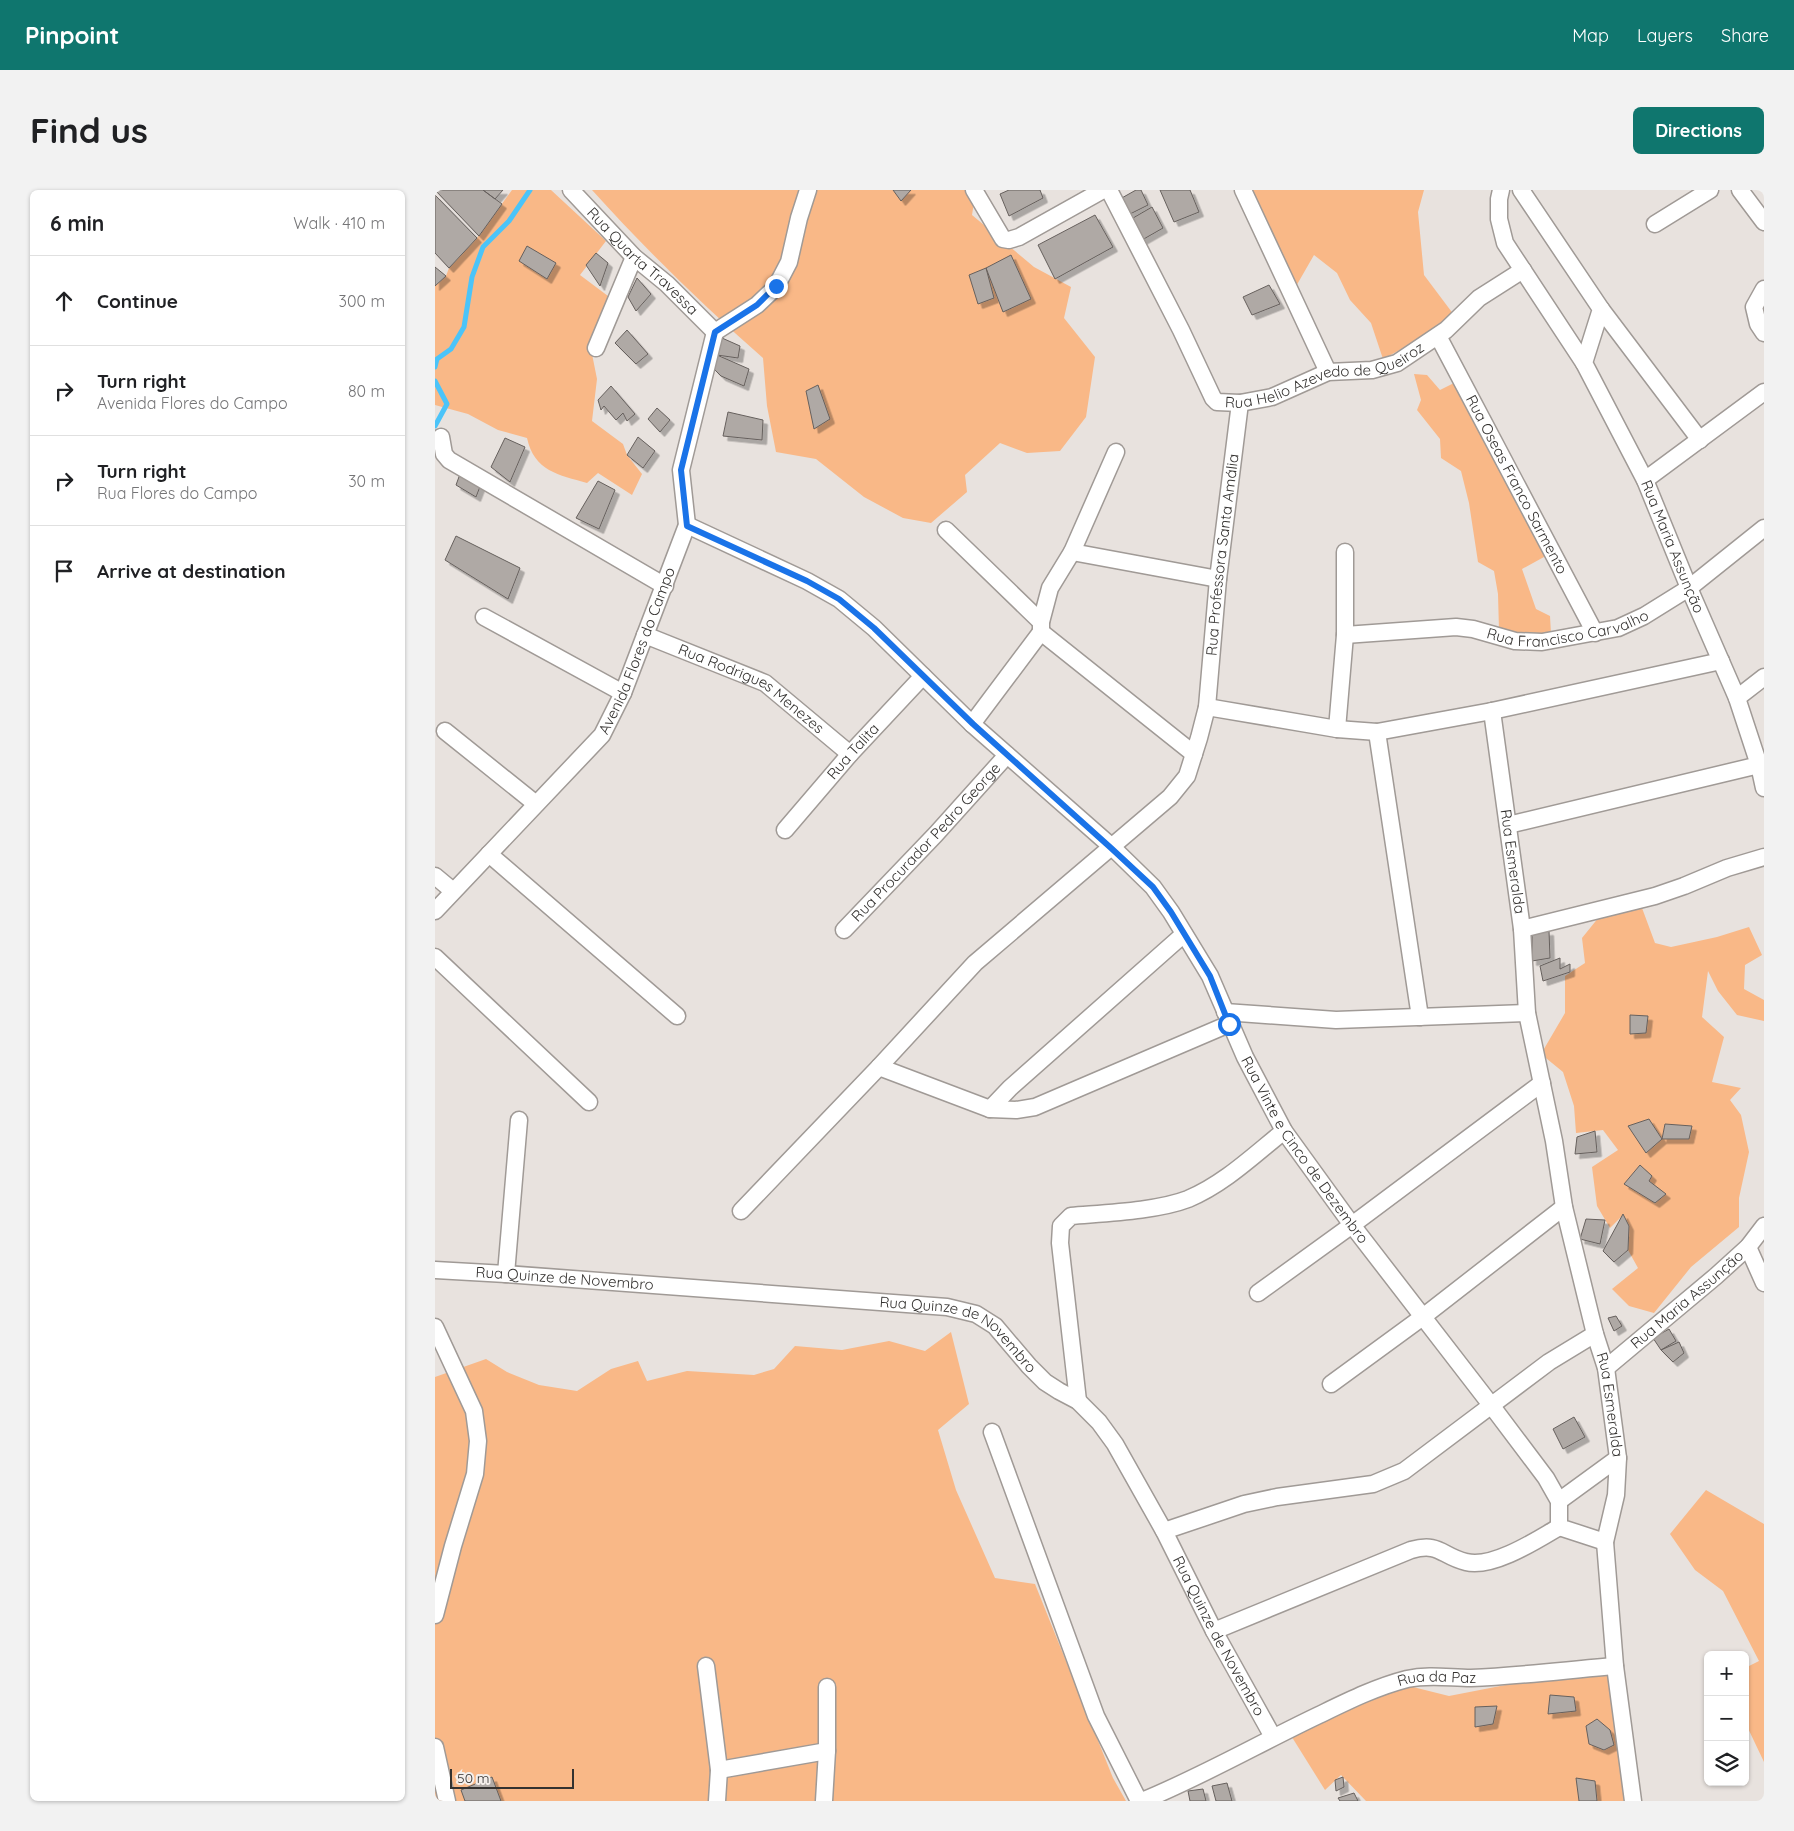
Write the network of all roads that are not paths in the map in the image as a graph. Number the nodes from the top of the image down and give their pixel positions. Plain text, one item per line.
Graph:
1 (571, 190) edge
2 (808, 190) edge
3 (974, 190) edge
4 (1103, 190) edge
5 (1109, 190) edge
6 (1243, 190) edge
7 (1501, 190) edge
8 (1710, 190) edge
9 (1740, 190) edge
10 (1523, 193) edge
11 (1764, 222) edge
12 (1655, 224) dead end
13 (635, 258) junction
14 (1523, 270) junction
15 (1764, 289) edge
16 (1601, 309) junction
17 (715, 332) junction
18 (1764, 333) edge
19 (1438, 336) junction
20 (596, 348) dead end
21 (1584, 363) junction
22 (1328, 372) junction
23 (1764, 392) edge
24 (1240, 402) junction
25 (441, 437) dead end
26 (1700, 440) junction
27 (1116, 452) dead end
28 (1645, 480) junction
29 (687, 526) junction
30 (1764, 528) edge
31 (945, 530) dead end
32 (1072, 552) junction
33 (1345, 552) dead end
34 (1218, 579) junction
35 (665, 586) junction
36 (1689, 588) junction
37 (484, 617) dead end
38 (1041, 627) junction
39 (1595, 632) junction
40 (645, 635) junction
41 (1345, 635) junction
42 (1721, 661) junction
43 (923, 676) junction
44 (1764, 677) edge
45 (623, 693) junction
46 (1737, 698) junction
47 (1207, 707) junction
48 (1492, 711) junction
49 (973, 724) junction
50 (1337, 729) junction
51 (445, 731) dead end
52 (1377, 732) junction
53 (850, 754) junction
54 (1194, 754) junction
55 (1007, 755) junction
56 (1759, 765) junction
57 (1764, 788) edge
58 (536, 804) junction
59 (1508, 825) junction
60 (785, 830) dead end
61 (1111, 848) junction
62 (489, 854) junction
63 (1764, 857) edge
64 (435, 876) edge
65 (453, 891) junction
66 (435, 911) edge
67 (1522, 929) junction
68 (844, 930) dead end
69 (1185, 934) junction
70 (435, 957) edge
71 (1527, 1013) junction
72 (677, 1016) dead end
73 (1420, 1017) junction
74 (1227, 1018) junction
75 (879, 1067) junction
76 (1542, 1083) junction
77 (589, 1102) dead end
78 (990, 1109) junction
79 (519, 1120) dead end
80 (1284, 1131) junction
81 (1564, 1207) junction
82 (741, 1211) dead end
83 (1352, 1225) junction
84 (1764, 1226) edge
85 (1748, 1247) junction
86 (435, 1270) edge
87 (506, 1274) junction
88 (1764, 1283) edge
89 (1258, 1293) dead end
90 (1424, 1316) junction
91 (435, 1326) edge
92 (1595, 1334) junction
93 (1606, 1368) junction
94 (1331, 1384) dead end
95 (1078, 1401) junction
96 (1491, 1405) junction
97 (992, 1432) dead end
98 (1618, 1458) junction
99 (1559, 1501) junction
100 (1559, 1527) junction
101 (1164, 1531) junction
102 (1605, 1542) junction
103 (435, 1615) edge
104 (1215, 1631) junction
105 (706, 1666) dead end
106 (1615, 1666) junction
107 (827, 1687) dead end
108 (1273, 1737) junction
109 (435, 1747) edge
110 (827, 1751) junction
111 (719, 1770) junction
112 (447, 1801) edge
113 (717, 1801) edge
114 (824, 1801) edge
115 (1140, 1801) edge
116 (1633, 1801) edge

1 - 13 street, Rua Quarta Travessa
2 - 17 street
3 - 4 street
5 - 24 street, Rua Helio Azevedo de Queiroz
6 - 22 street
7 - 14 street, Rua Maria Assunção
8 - 12 street
9 - 11 street
10 - 16 street
13 - 17 street, Rua Quarta Travessa
13 - 20 street
14 - 19 street, Rua Helio Azevedo de Queiroz
14 - 21 street, Rua Maria Assunção
15 - 18 street
16 - 21 street
16 - 26 street
17 - 29 street, Avenida Flores do Campo
19 - 22 street, Rua Helio Azevedo de Queiroz
19 - 39 street, Rua Oseas Franco Sarmento
21 - 28 street, Rua Maria Assunção
22 - 24 street, Rua Helio Azevedo de Queiroz
23 - 26 street
24 - 34 street, Rua Professora Santa Amália
25 - 35 street
26 - 28 street
27 - 32 street
28 - 36 street, Rua Maria Assunção
29 - 35 street, Avenida Flores do Campo
29 - 43 street, Rua Vinte e Cinco de Dezembro
30 - 36 street, Rua Francisco Carvalho
31 - 38 street
32 - 34 street
32 - 38 street
33 - 41 street
34 - 47 street, Rua Professora Santa Amália
35 - 40 street, Avenida Flores do Campo
36 - 39 street, Rua Francisco Carvalho
36 - 42 street, Rua Maria Assunção
37 - 45 street
38 - 49 street
38 - 54 street
39 - 41 street, Rua Francisco Carvalho
40 - 45 street, Avenida Flores do Campo
40 - 53 street, Rua Rodrigues Menezes
41 - 50 street
42 - 46 street, Rua Maria Assunção
42 - 48 street
43 - 49 street, Rua Vinte e Cinco de Dezembro
43 - 53 street, Rua Talita
44 - 46 street
45 - 58 street, Avenida Flores do Campo
46 - 56 street, Rua Maria Assunção
47 - 50 street
47 - 54 street, Rua Professora Santa Amália
48 - 52 street
48 - 59 street, Rua Esmeralda
49 - 55 street, Rua Vinte e Cinco de Dezembro
50 - 52 street
51 - 58 street
52 - 73 street
53 - 60 street, Rua Talita
54 - 61 street, Rua Professora Santa Amália
55 - 61 street, Rua Vinte e Cinco de Dezembro
55 - 68 street, Rua Procurador Pedro George
56 - 57 street, Rua Maria Assunção
56 - 59 street
58 - 62 street, Avenida Flores do Campo
59 - 67 street, Rua Esmeralda
61 - 69 street, Rua Vinte e Cinco de Dezembro
61 - 75 street, Rua Professora Santa Amália
62 - 65 street, Avenida Flores do Campo
62 - 72 street
63 - 67 street
64 - 65 street
65 - 66 street, Avenida Flores do Campo
67 - 71 street, Rua Esmeralda
69 - 74 street, Rua Vinte e Cinco de Dezembro
69 - 78 street
70 - 77 street
71 - 73 street
71 - 76 street, Rua Esmeralda
73 - 74 street
74 - 78 street
74 - 80 street, Rua Vinte e Cinco de Dezembro
75 - 78 street
75 - 82 street, Rua Professora Santa Amália
76 - 81 street, Rua Esmeralda
76 - 83 street
79 - 87 street
80 - 83 street, Rua Vinte e Cinco de Dezembro
80 - 95 street
81 - 90 street
81 - 92 street, Rua Esmeralda
83 - 89 street
83 - 90 street, Rua Vinte e Cinco de Dezembro
84 - 85 street, Rua Maria Assunção
85 - 88 street
85 - 93 street, Rua Maria Assunção
86 - 87 street, Rua Quinze de Novembro
87 - 95 street, Rua Quinze de Novembro
90 - 94 street
90 - 96 street, Rua Vinte e Cinco de Dezembro
91 - 103 street
92 - 93 street, Rua Esmeralda
92 - 96 street
93 - 98 street, Rua Esmeralda
95 - 101 street, Rua Quinze de Novembro
96 - 99 street, Rua Vinte e Cinco de Dezembro
96 - 101 street
97 - 115 street
98 - 99 street
98 - 102 street, Rua Esmeralda
99 - 100 street, Rua Vinte e Cinco de Dezembro
100 - 102 street
100 - 104 street
101 - 104 street, Rua Quinze de Novembro
102 - 106 street, Rua Esmeralda
104 - 108 street, Rua Quinze de Novembro
105 - 111 street
106 - 108 street, Rua da Paz
106 - 116 street, Rua Esmeralda
107 - 110 street
108 - 115 street, Rua da Paz
109 - 112 street
110 - 111 street
110 - 114 street
111 - 113 street

